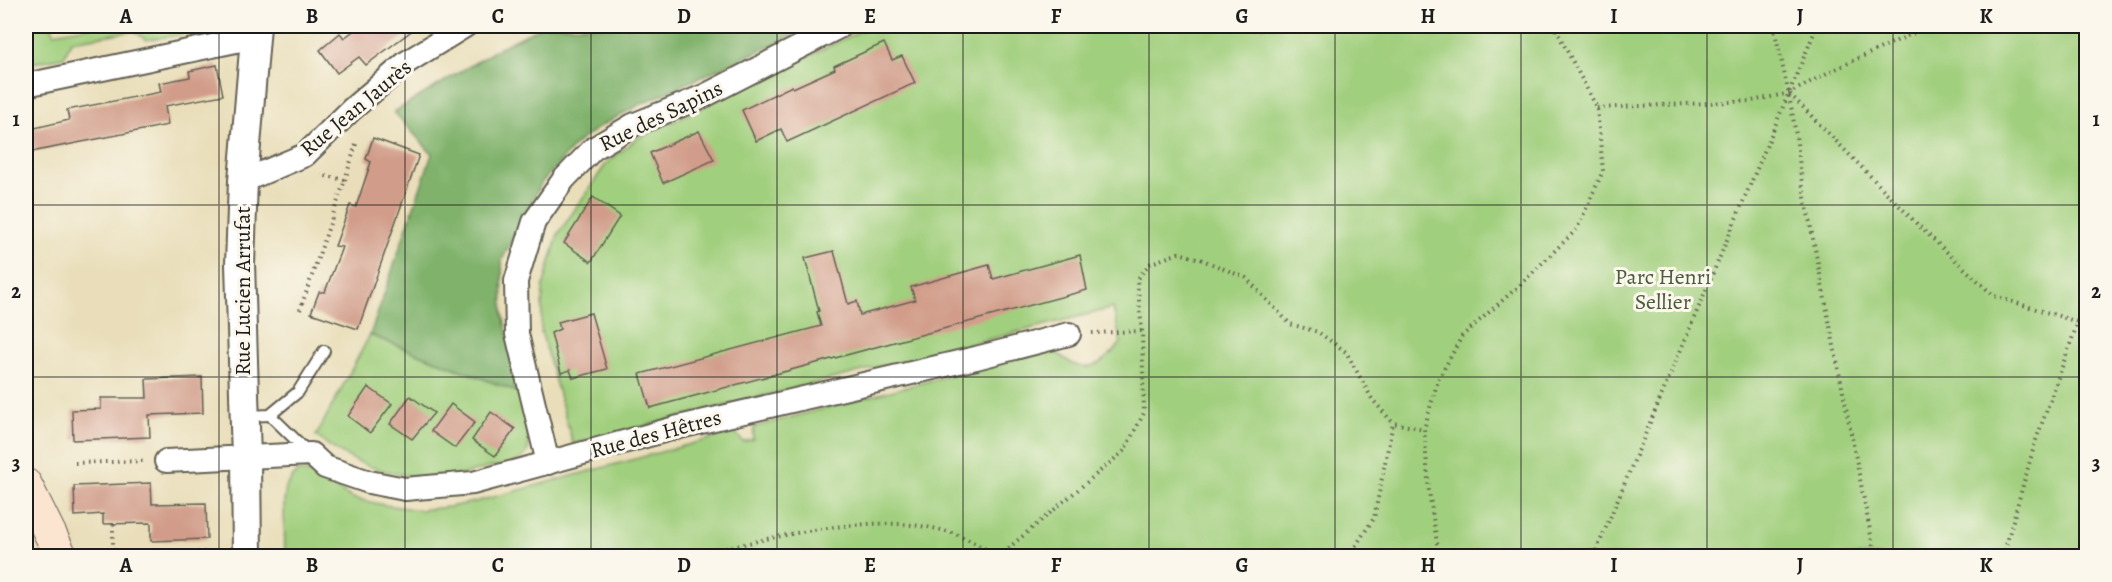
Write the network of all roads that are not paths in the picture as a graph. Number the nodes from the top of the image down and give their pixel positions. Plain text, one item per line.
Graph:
1 (465, 26) edge
2 (841, 26) edge
3 (256, 31) edge
4 (26, 85) edge
5 (243, 181) junction
6 (1069, 334) road end
7 (324, 351) dead end
8 (257, 416) junction
9 (311, 454) junction
10 (246, 458) junction
11 (157, 461) road end
12 (548, 463) junction
13 (26, 485) edge
14 (235, 554) edge
15 (61, 556) edge

1 - 5 street, Rue Jean Jaurès
2 - 12 street, Rue des Sapins
3 - 4 street
3 - 5 street, Rue Lucien Arrufat
5 - 8 street, Rue Lucien Arrufat
6 - 12 street, Rue des Hêtres
7 - 8 lane
8 - 9 lane
8 - 10 street, Rue Lucien Arrufat
9 - 10 street
9 - 12 street, Rue des Hêtres
10 - 11 street
10 - 14 street, Rue Lucien Arrufat
13 - 15 main road

